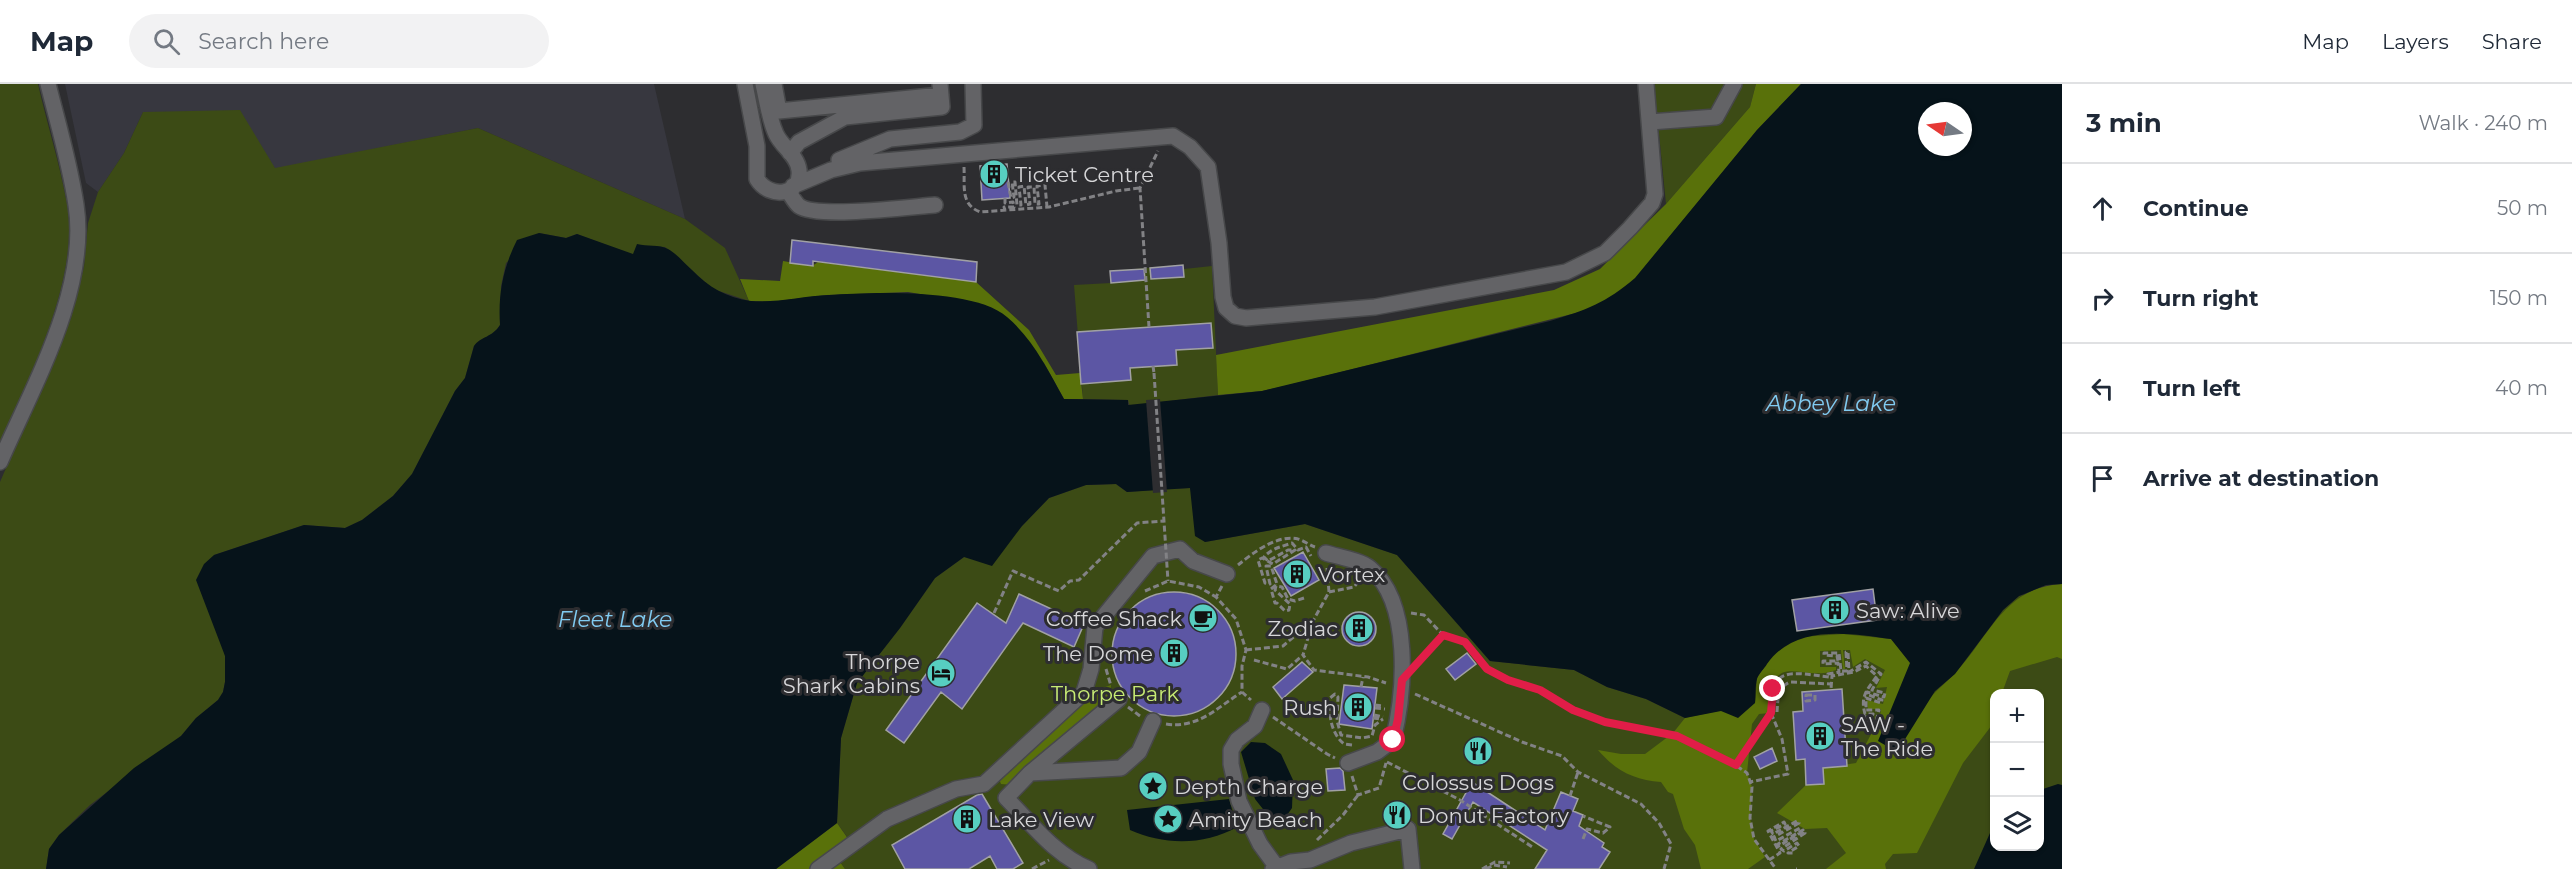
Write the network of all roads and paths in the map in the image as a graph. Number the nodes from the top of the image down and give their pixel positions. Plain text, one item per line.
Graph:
1 (48, 84) edge
2 (745, 84) edge
3 (763, 84) edge
4 (774, 84) edge
5 (966, 84) edge
6 (973, 84) edge
7 (981, 84) edge
8 (1646, 84) edge
9 (1734, 84) edge
10 (941, 95) edge
11 (1650, 122) junction
12 (1169, 134) junction
13 (790, 153) junction
14 (860, 157) junction
15 (844, 158) junction
16 (963, 162) dead end
17 (1008, 182) dead end
18 (793, 184) junction
19 (1140, 188) junction
20 (1005, 198) dead end
21 (935, 206) dead end
22 (1047, 207) junction
23 (1005, 212) junction
24 (1149, 327) dead end
25 (1153, 366) dead end
26 (0, 462) edge
27 (1163, 521) junction
28 (1326, 553) junction
29 (1369, 567) junction
30 (1227, 574) junction
31 (1168, 581) junction
32 (1329, 592) junction
33 (1142, 593) dead end
34 (1216, 597) junction
35 (1304, 598) dead end
36 (1395, 610) junction
37 (994, 613) dead end
38 (1313, 621) junction
39 (1443, 635) junction
40 (1246, 650) junction
41 (1303, 655) junction
42 (1254, 660) dead end
43 (1105, 663) dead end
44 (1363, 676) junction
45 (1402, 684) junction
46 (1361, 687) dead end
47 (1242, 692) junction
48 (1119, 699) junction
49 (1375, 707) dead end
50 (1392, 709) junction
51 (1262, 710) junction
52 (1777, 712) dead end
53 (1771, 713) junction
54 (1373, 717) dead end
55 (1383, 718) junction
56 (1153, 721) junction
57 (1385, 726) dead end
58 (1361, 744) dead end
59 (1382, 757) junction
60 (1348, 763) junction
61 (1736, 765) junction
62 (1578, 772) junction
63 (1030, 773) junction
64 (1750, 782) junction
65 (984, 784) junction
66 (1358, 795) junction
67 (1570, 796) dead end
68 (1006, 798) junction
69 (1583, 816) dead end
70 (1583, 838) dead end
71 (1316, 841) dead end
72 (1534, 848) dead end
73 (1796, 853) dead end
74 (1769, 861) junction
75 (1510, 863) dead end
76 (1508, 867) dead end
77 (1275, 868) edge
78 (818, 869) edge
79 (1089, 869) edge
80 (1412, 869) edge
81 (1484, 869) edge
82 (1664, 869) edge
83 (1776, 869) edge

1 - 26 street
2 - 18 street
3 - 13 street
4 - 10 street
5 - 15 street
6 - 14 street
7 - 14 street
8 - 11 street
9 - 11 street
10 - 13 street
11 - 12 street
12 - 14 street
12 - 19 path
13 - 18 street
14 - 15 street
14 - 18 street
15 - 18 street
16 - 23 path
17 - 22 path
18 - 21 street
19 - 22 path
19 - 24 path
20 - 23 path
22 - 23 path
25 - 27 path, bridge
27 - 31 path, bridge
27 - 37 path
28 - 29 street
28 - 30 path
28 - 32 path
28 - 35 path
29 - 32 path
29 - 36 street
30 - 34 path
30 - 65 street
31 - 33 path
31 - 34 path
32 - 38 path
34 - 40 path
36 - 39 path
36 - 45 street
38 - 40 path
38 - 41 path
39 - 45 path
39 - 61 path
40 - 47 path
41 - 42 path
41 - 44 path
43 - 48 path
44 - 45 path
44 - 46 path
45 - 50 street
45 - 62 path
47 - 51 path
47 - 56 path
48 - 56 path
48 - 63 street
49 - 50 path
50 - 55 path
50 - 57 path
50 - 59 street
51 - 60 path
51 - 77 street
52 - 53 path
53 - 61 path
53 - 64 path
54 - 55 path
55 - 58 path
56 - 63 street
59 - 60 street
59 - 66 path
59 - 72 path
60 - 66 path
61 - 64 path
62 - 67 path
62 - 82 path
63 - 68 street
64 - 74 path
65 - 68 street
65 - 78 street
66 - 71 path
68 - 79 street
69 - 70 path
73 - 74 path
74 - 83 path
75 - 81 path
76 - 81 path
77 - 80 street

